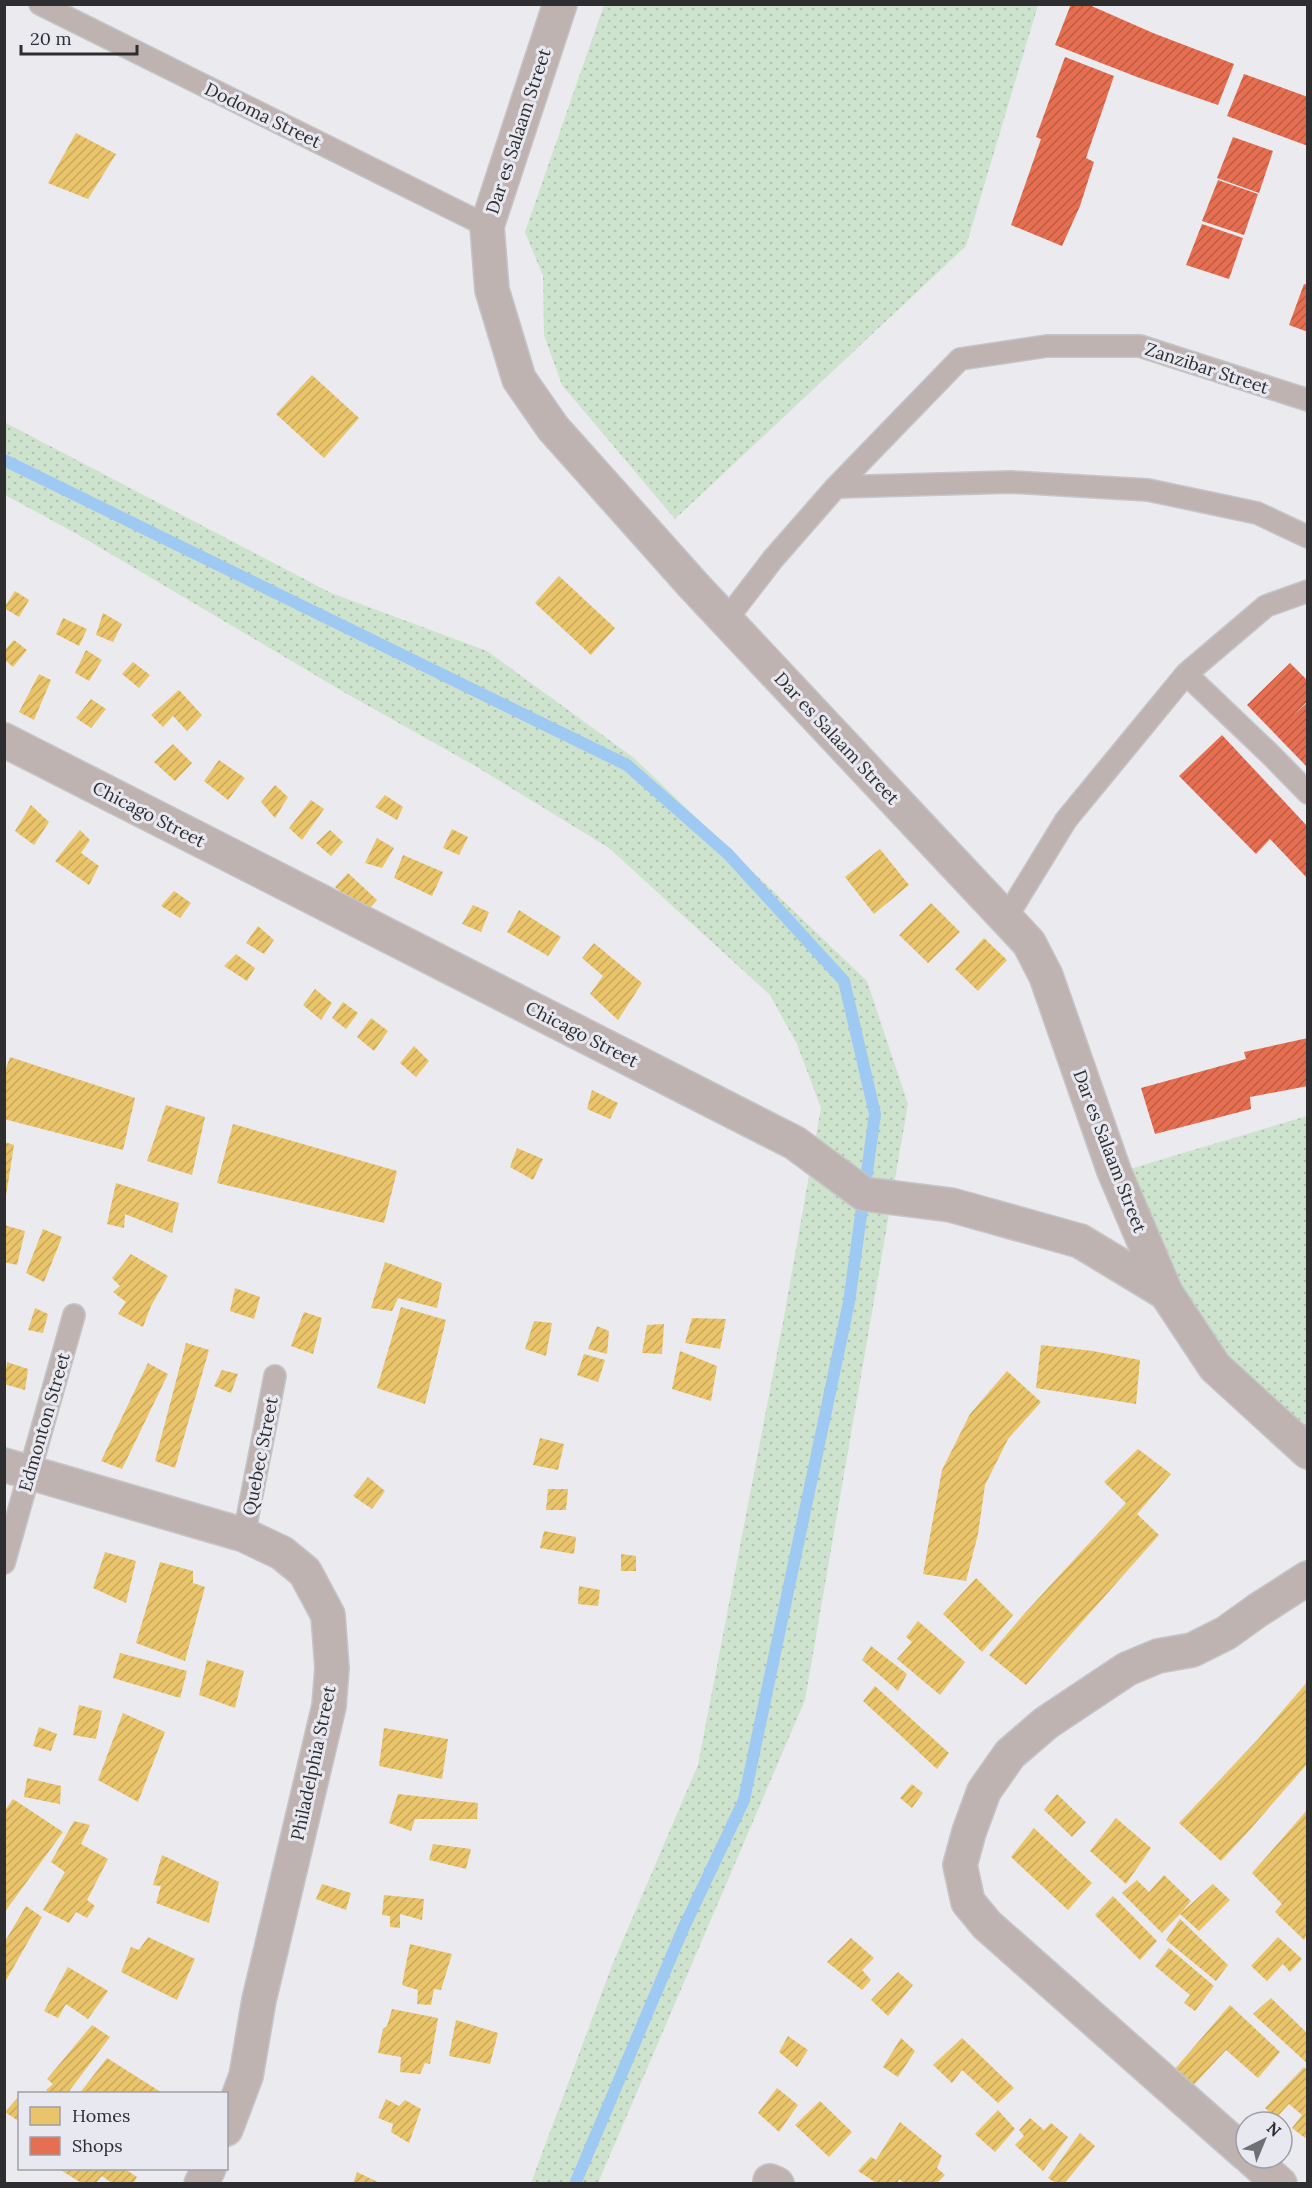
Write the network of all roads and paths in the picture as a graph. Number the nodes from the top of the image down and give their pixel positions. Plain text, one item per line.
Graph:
1 (40, 4) edge
2 (560, 4) edge
3 (487, 226) junction
4 (1308, 400) edge
5 (836, 487) junction
6 (1308, 537) edge
7 (1308, 591) edge
8 (726, 620) junction
9 (1186, 674) junction
10 (4, 740) edge
11 (1308, 793) edge
12 (1006, 918) junction
13 (1166, 1293) junction
14 (74, 1315) dead end
15 (275, 1376) dead end
16 (1308, 1452) edge
17 (18, 1468) edge
18 (244, 1535) junction
19 (4, 1563) edge
20 (1308, 1578) edge
21 (228, 2125) edge
22 (1234, 2143) edge
23 (208, 2170) edge
24 (1264, 2170) edge
25 (201, 2184) edge
26 (1280, 2184) edge

1 - 3 lane, Dodoma Street
2 - 3 street, Dar es Salaam Street
3 - 8 street, Dar es Salaam Street
4 - 5 lane, Zanzibar Street
5 - 6 lane
5 - 8 lane, Zanzibar Street
7 - 9 lane
8 - 12 street, Dar es Salaam Street
9 - 11 lane
9 - 12 lane
10 - 13 street, Chicago Street
12 - 13 street, Dar es Salaam Street
13 - 16 street, Dar es Salaam Street
14 - 17 lane, Edmonton Street
15 - 18 lane, Quebec Street
17 - 18 street, Philadelphia Street
17 - 19 lane, Edmonton Street
18 - 21 street, Philadelphia Street
20 - 22 street
23 - 25 street
24 - 26 street

